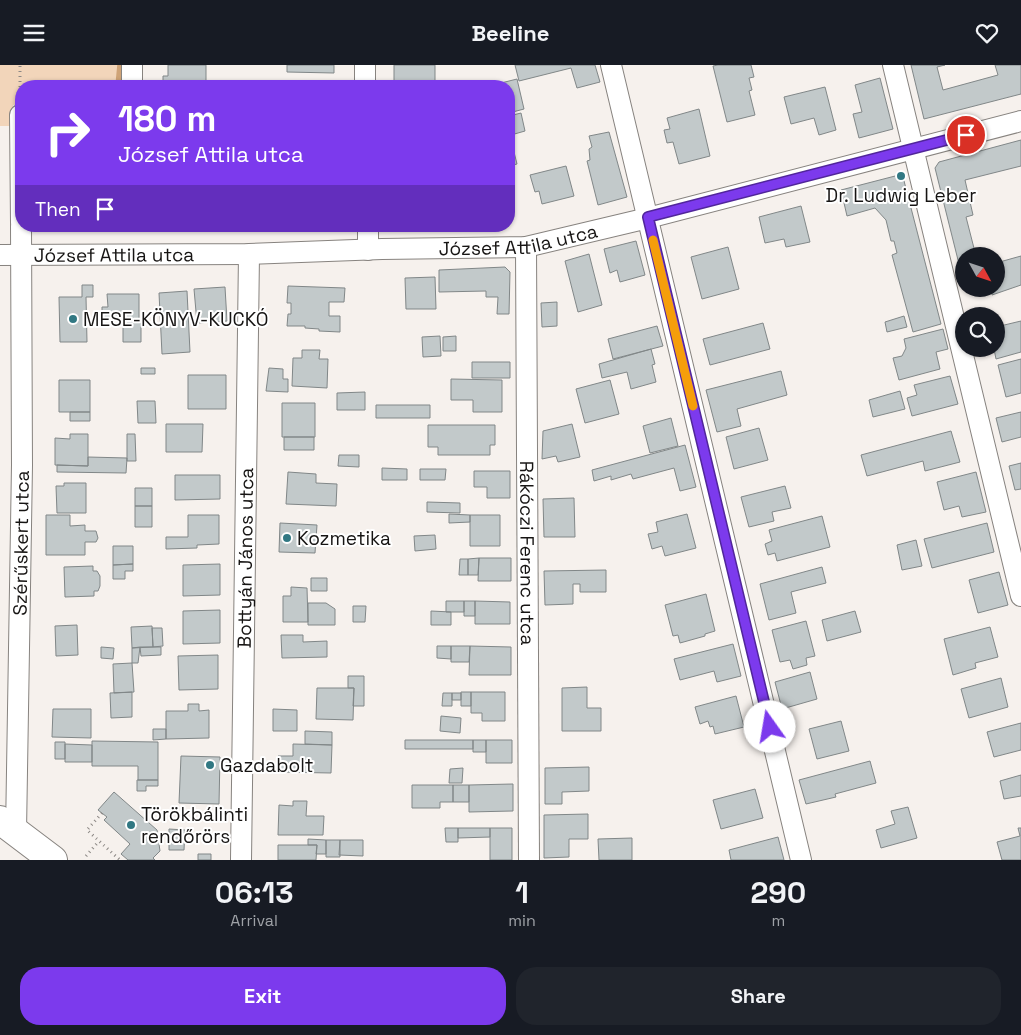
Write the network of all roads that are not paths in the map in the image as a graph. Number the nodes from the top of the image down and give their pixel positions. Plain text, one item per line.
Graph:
1 (132, 65) edge
2 (365, 65) edge
3 (611, 65) edge
4 (893, 65) edge
5 (132, 80) edge
6 (365, 80) edge
7 (1021, 121) edge
8 (914, 149) junction
9 (648, 217) junction
10 (21, 232) edge
11 (368, 232) edge
12 (526, 247) junction
13 (368, 250) junction
14 (249, 254) junction
15 (0, 255) edge
16 (21, 255) junction
17 (1021, 596) edge
18 (8, 826) edge
19 (53, 860) edge
20 (241, 860) edge
21 (529, 860) edge
22 (802, 860) edge

1 - 5 street
2 - 6 street
3 - 9 street
4 - 8 street
7 - 8 street, József Attila utca
8 - 9 street, József Attila utca
8 - 17 street
9 - 12 street, József Attila utca
9 - 22 street
10 - 16 street, Szérűskert utca
11 - 13 street
12 - 13 street, József Attila utca
12 - 21 street, Rákóczi Ferenc utca
13 - 14 street, József Attila utca
14 - 16 street, József Attila utca
14 - 20 street, Bottyán János utca
15 - 16 street, József Attila utca
16 - 18 street, Szérűskert utca
18 - 19 main road

